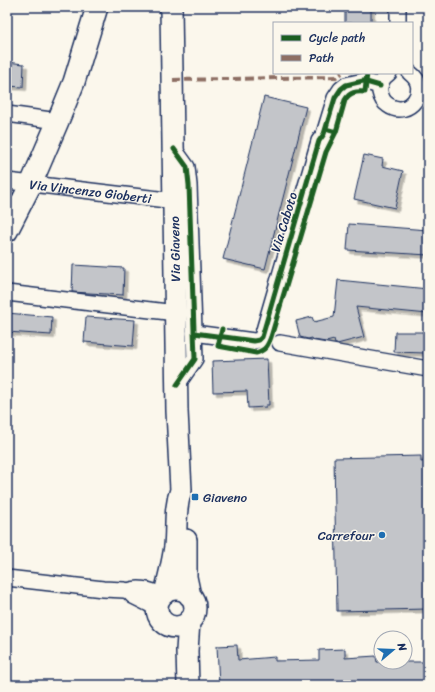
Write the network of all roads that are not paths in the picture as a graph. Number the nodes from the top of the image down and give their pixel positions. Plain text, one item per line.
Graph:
1 (97, 7) edge
2 (172, 7) edge
3 (398, 7) edge
4 (398, 22) edge
5 (388, 74) edge
6 (411, 74) edge
7 (380, 86) junction
8 (423, 90) edge
9 (7, 114) edge
10 (58, 121) junction
11 (174, 149) junction
12 (7, 181) edge
13 (32, 184) junction
14 (175, 201) junction
15 (7, 231) edge
16 (7, 293) edge
17 (176, 313) junction
18 (194, 333) junction
19 (280, 343) dead end
20 (428, 370) edge
21 (177, 385) junction
22 (181, 490) junction
23 (7, 578) edge
24 (169, 609) junction
25 (181, 685) edge
26 (188, 685) edge

1 - 10 main road
2 - 11 main road, Via Giaveno
3 - 4 street
5 - 7 street
6 - 8 street
7 - 8 street
7 - 18 street, Via Caboto
9 - 10 street
10 - 13 main road
11 - 14 main road, Via Giaveno
11 - 18 street
12 - 13 street, Via Vincenzo Gioberti
13 - 14 street, Via Vincenzo Gioberti
13 - 15 main road
14 - 17 main road, Via Giaveno
16 - 17 street
17 - 21 main road, Via Giaveno
18 - 21 street
19 - 20 street
21 - 22 main road, Via Giaveno
22 - 24 main road, Via Giaveno
22 - 24 main road, Via Giaveno
23 - 24 street
24 - 25 main road
24 - 26 main road, Via Giaveno

